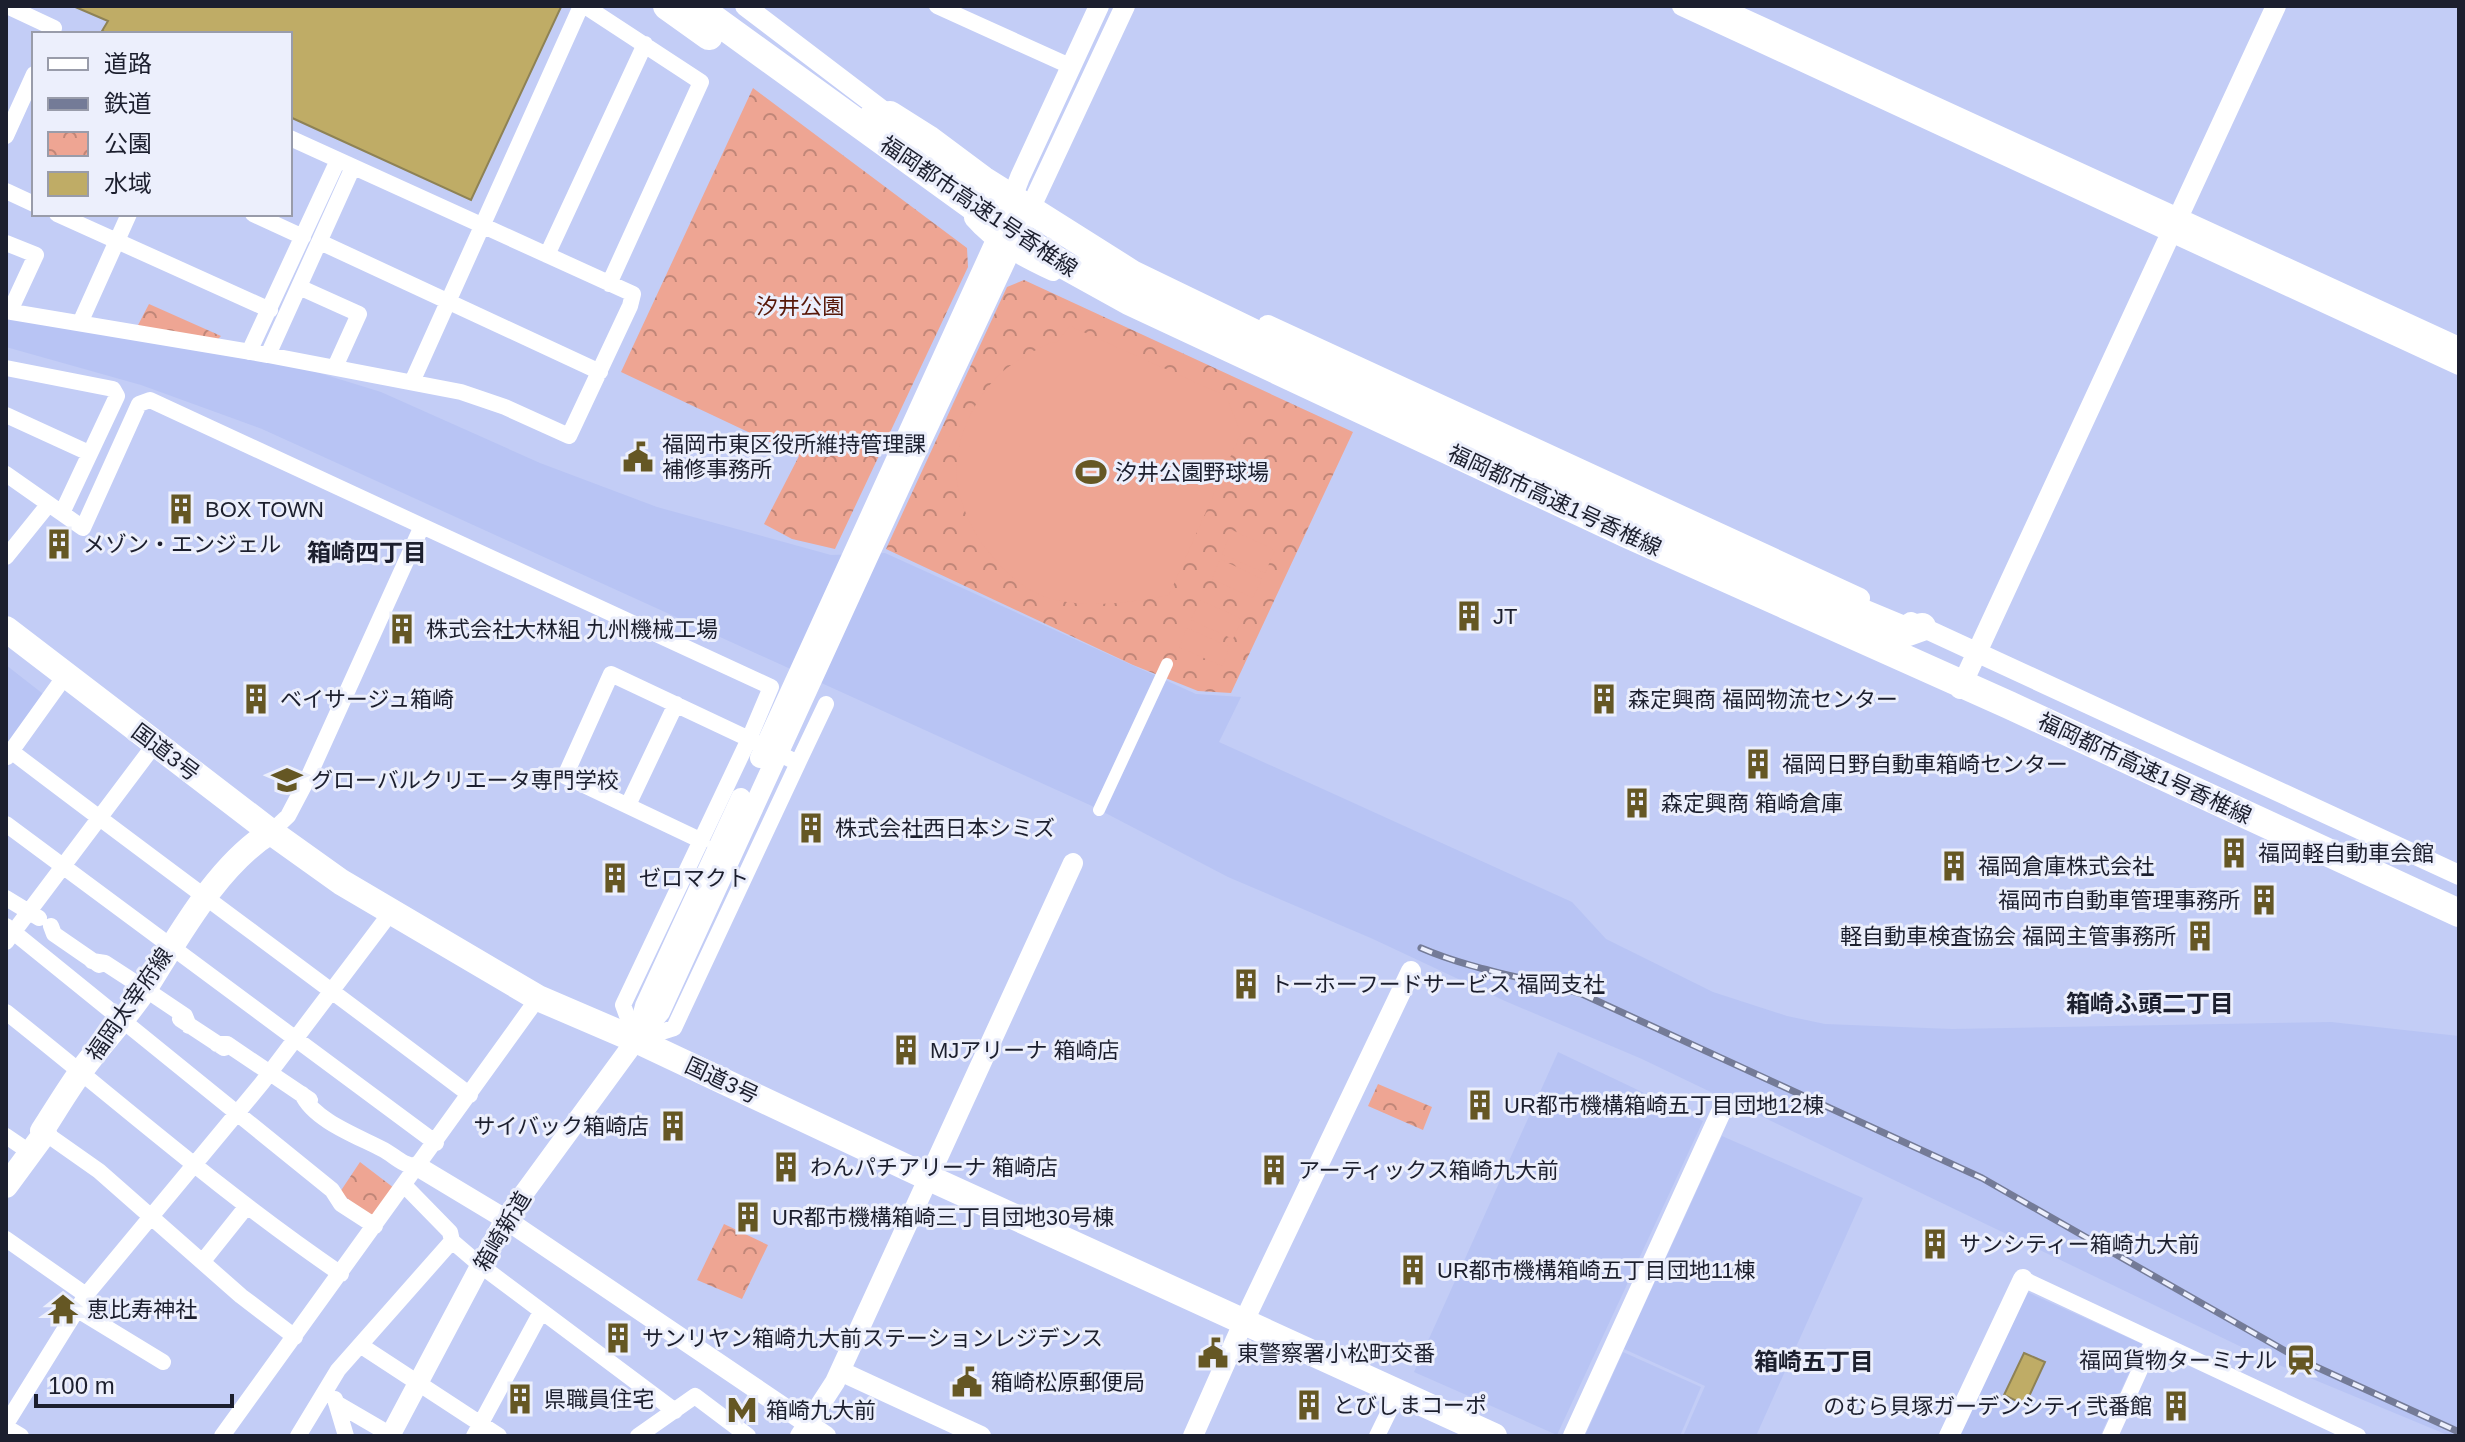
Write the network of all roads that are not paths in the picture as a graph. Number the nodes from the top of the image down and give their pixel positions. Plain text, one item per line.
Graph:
1 (7, 6) edge
2 (583, 6) edge
3 (667, 6) edge
4 (745, 6) edge
5 (937, 6) edge
6 (1099, 6) edge
7 (1125, 6) edge
8 (1682, 6) edge
9 (1716, 6) edge
10 (2276, 6) edge
11 (710, 8) edge
12 (57, 32) edge
13 (645, 44) junction
14 (1072, 67) junction
15 (32, 84) edge
16 (27, 109) edge
17 (871, 119) junction
18 (6, 136) edge
19 (292, 139) edge
20 (346, 163) junction
21 (6, 191) edge
22 (32, 203) edge
23 (1018, 209) junction
24 (61, 216) edge
25 (128, 216) edge
26 (257, 216) edge
27 (2175, 225) junction
28 (482, 227) junction
29 (303, 237) junction
30 (997, 240) junction
31 (116, 242) junction
32 (320, 242) junction
33 (6, 243) edge
34 (547, 255) junction
35 (609, 284) junction
36 (299, 287) junction
37 (448, 302) junction
38 (270, 310) junction
39 (8, 311) edge
40 (80, 323) junction
41 (2459, 347) edge
42 (249, 352) junction
43 (268, 355) junction
44 (2459, 365) edge
45 (335, 367) junction
46 (6, 368) edge
47 (600, 372) junction
48 (412, 382) junction
49 (6, 415) edge
50 (89, 453) junction
51 (6, 474) edge
52 (55, 509) junction
53 (422, 526) junction
54 (6, 557) edge
55 (1922, 627) junction
56 (6, 629) edge
57 (1979, 653) junction
58 (1167, 664) dead end
59 (65, 676) junction
60 (1960, 689) junction
61 (676, 704) junction
62 (826, 704) dead end
63 (749, 739) junction
64 (155, 744) junction
65 (8, 755) edge
66 (798, 763) junction
67 (628, 805) junction
68 (1099, 810) dead end
69 (100, 819) junction
70 (6, 824) edge
71 (271, 832) junction
72 (702, 841) junction
73 (1073, 863) dead end
74 (63, 866) junction
75 (2459, 875) edge
76 (205, 899) junction
77 (8, 901) edge
78 (392, 911) junction
79 (2459, 912) edge
80 (30, 913) junction
81 (9, 934) edge
82 (170, 946) junction
83 (1411, 971) dead end
84 (145, 989) junction
85 (333, 991) junction
86 (538, 998) junction
87 (6, 1012) edge
88 (121, 1019) junction
89 (296, 1040) junction
90 (636, 1040) junction
91 (81, 1071) junction
92 (270, 1072) junction
93 (470, 1095) junction
94 (1721, 1112) dead end
95 (237, 1115) junction
96 (6, 1136) edge
97 (38, 1143) junction
98 (436, 1143) junction
99 (194, 1165) junction
100 (417, 1166) junction
101 (927, 1177) junction
102 (6, 1186) edge
103 (405, 1186) junction
104 (247, 1206) junction
105 (152, 1215) junction
106 (505, 1219) junction
107 (375, 1226) junction
108 (6, 1239) edge
109 (452, 1241) junction
110 (203, 1261) junction
111 (480, 1265) junction
112 (341, 1274) junction
113 (2023, 1279) joint
114 (81, 1302) junction
115 (541, 1312) junction
116 (1244, 1321) junction
117 (295, 1337) junction
118 (2153, 1341) junction
119 (360, 1345) junction
120 (163, 1362) dead end
121 (840, 1371) junction
122 (331, 1381) junction
123 (419, 1383) junction
124 (1398, 1393) junction
125 (336, 1403) junction
126 (675, 1411) junction
127 (6, 1426) edge
128 (478, 1430) edge
129 (804, 1430) edge
130 (1197, 1435) edge
131 (21, 1436) edge
132 (222, 1436) edge
133 (298, 1436) edge
134 (346, 1436) edge
135 (390, 1436) edge
136 (499, 1436) edge
137 (638, 1436) edge
138 (748, 1436) edge
139 (826, 1436) edge
140 (981, 1436) edge
141 (1377, 1436) edge
142 (1494, 1436) edge
143 (1573, 1436) edge
144 (1949, 1436) edge
145 (2110, 1436) edge
146 (2358, 1436) edge

1 - 12 street
2 - 13 street
2 - 28 street
3 - 30 highway
4 - 23 street
5 - 14 street
6 - 14 street
7 - 23 street
8 - 27 street
9 - 27 street
10 - 27 street
11 - 17 highway, 福岡都市高速1号香椎線
11 - 30 street
11 - 79 highway, 福岡都市高速1号香椎線
13 - 34 street
13 - 35 street
14 - 23 street
15 - 16 street
16 - 18 street
17 - 55 highway
17 - 79 highway, 福岡都市高速1号香椎線
19 - 20 street
20 - 28 street
20 - 29 street
20 - 32 street
21 - 22 street
23 - 30 street, 箱崎新道
23 - 55 street
24 - 31 street
25 - 31 street
26 - 29 street
27 - 41 street
27 - 44 street
27 - 57 street
28 - 34 street
28 - 37 street
29 - 38 street
30 - 60 street
30 - 90 street, 箱崎新道
31 - 38 street
31 - 40 street
32 - 36 street
32 - 37 street
33 - 39 street
34 - 35 street
35 - 47 street
36 - 43 street
36 - 45 street
37 - 47 street
37 - 48 street
38 - 42 street
39 - 40 street
40 - 42 street
42 - 43 street
43 - 45 street
45 - 48 street
46 - 50 street
47 - 48 street
49 - 50 street
50 - 52 street
51 - 52 street
52 - 53 street
52 - 54 street
53 - 63 street
53 - 71 street
55 - 57 street
56 - 59 highway, 国道3号
57 - 60 street
57 - 75 street
58 - 68 street
59 - 64 highway, 国道3号
59 - 65 street
60 - 79 street
61 - 63 street
61 - 67 street
61 - 67 street
62 - 66 street
63 - 66 street
63 - 72 street
64 - 69 street
64 - 71 highway, 国道3号
65 - 69 street
66 - 90 street
67 - 72 street
69 - 74 street
69 - 76 street
70 - 74 street
71 - 76 main road, 福岡太宰府線
71 - 78 highway, 国道3号
72 - 90 street
73 - 101 street
74 - 80 street
74 - 82 street
76 - 82 main road, 福岡太宰府線
76 - 85 street
77 - 80 street
78 - 85 street
78 - 86 highway, 国道3号
80 - 81 street
80 - 84 street
81 - 88 street
82 - 84 main road, 福岡太宰府線
82 - 89 street
83 - 116 street
84 - 88 main road, 福岡太宰府線
84 - 92 street
85 - 89 street
85 - 93 street
86 - 90 highway, 国道3号
86 - 93 street
87 - 91 street
88 - 91 main road, 福岡太宰府線
88 - 95 street
89 - 92 street
89 - 98 street
90 - 101 highway, 国道3号
90 - 106 street, 箱崎新道
91 - 97 main road, 福岡太宰府線
91 - 99 street
92 - 95 street
92 - 100 street
93 - 98 street
94 - 143 street
95 - 99 street
95 - 107 street
96 - 97 street
97 - 102 main road, 福岡太宰府線
97 - 105 street
98 - 100 street
99 - 104 street
99 - 105 street
100 - 103 street
100 - 106 street
101 - 116 highway, 国道3号
101 - 121 street
103 - 107 street
103 - 109 street
104 - 110 street
104 - 112 street
105 - 110 street
105 - 114 street
106 - 111 street, 箱崎新道
106 - 129 street
107 - 112 street
108 - 114 street
109 - 111 street
109 - 119 street
110 - 117 street
111 - 115 street
111 - 123 street, 箱崎新道
112 - 117 street
113 - 118 street
113 - 144 street
114 - 120 street
114 - 127 street
115 - 126 street
115 - 128 street
116 - 124 highway, 国道3号
116 - 130 street
117 - 132 street
118 - 145 street
118 - 146 street
119 - 122 street
119 - 123 street
121 - 129 street
121 - 140 street
122 - 125 street
122 - 133 street
123 - 128 street
123 - 135 street, 箱崎新道
124 - 141 street
124 - 142 highway, 国道3号
125 - 134 street
125 - 135 street
126 - 137 street
126 - 138 street
127 - 131 street
128 - 136 street
129 - 139 street

